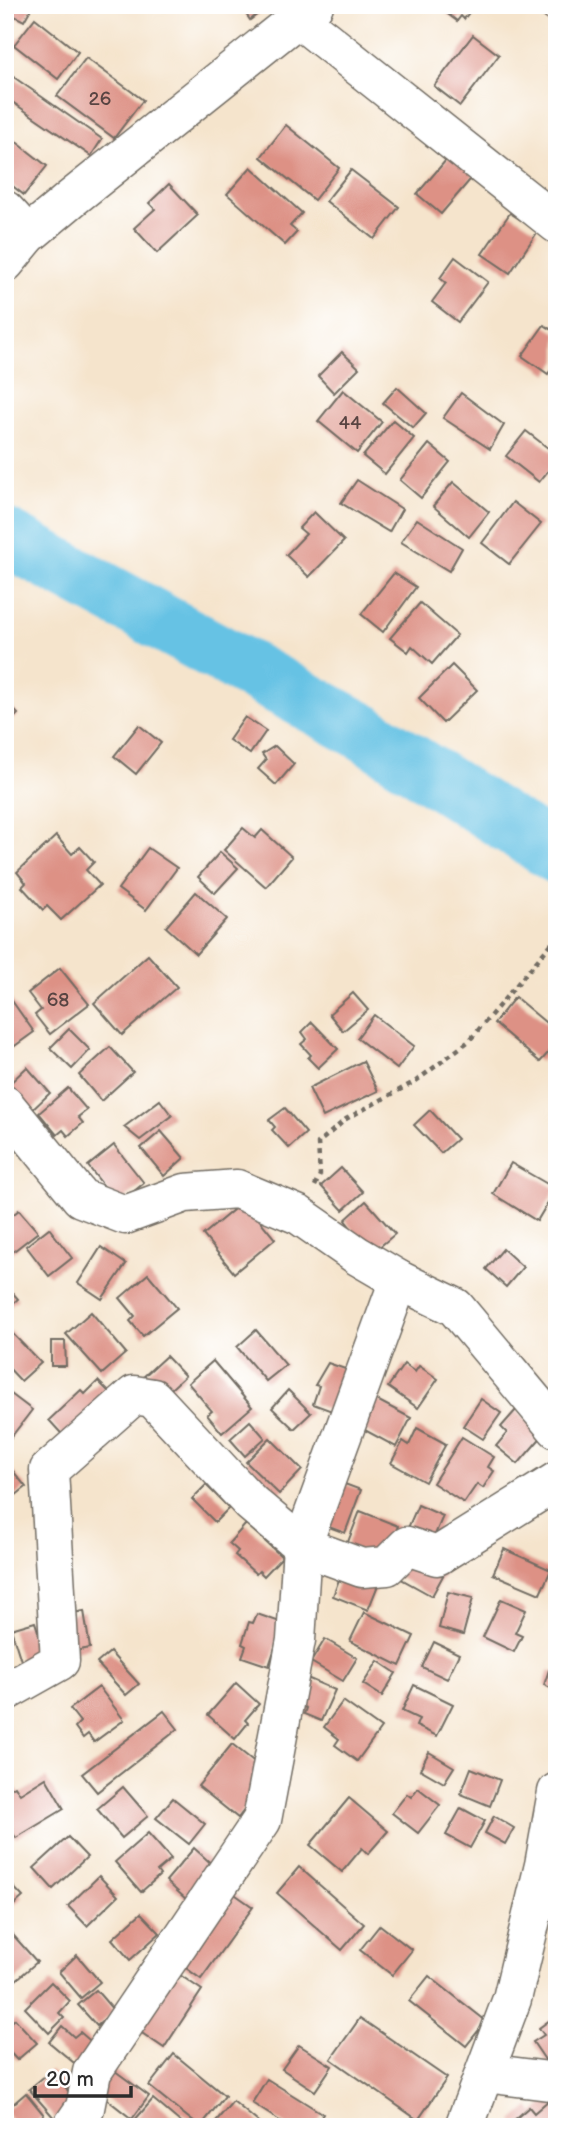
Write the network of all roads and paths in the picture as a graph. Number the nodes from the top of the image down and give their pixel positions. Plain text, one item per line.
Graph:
1 (307, 12) edge
2 (557, 225) edge
3 (13, 236) edge
4 (557, 937) edge
5 (5, 1105) edge
6 (299, 1215) junction
7 (399, 1280) junction
8 (557, 1429) edge
9 (557, 1481) edge
10 (302, 1546) junction
11 (5, 1692) edge
12 (557, 1792) edge
13 (485, 2073) junction
14 (557, 2082) edge
15 (72, 2127) edge
16 (464, 2127) edge

1 - 2 street
1 - 3 street
4 - 6 path
5 - 6 street
6 - 7 street
7 - 8 street
7 - 10 street
9 - 10 street
10 - 11 street
10 - 15 street
12 - 13 street
13 - 14 street
13 - 16 street

